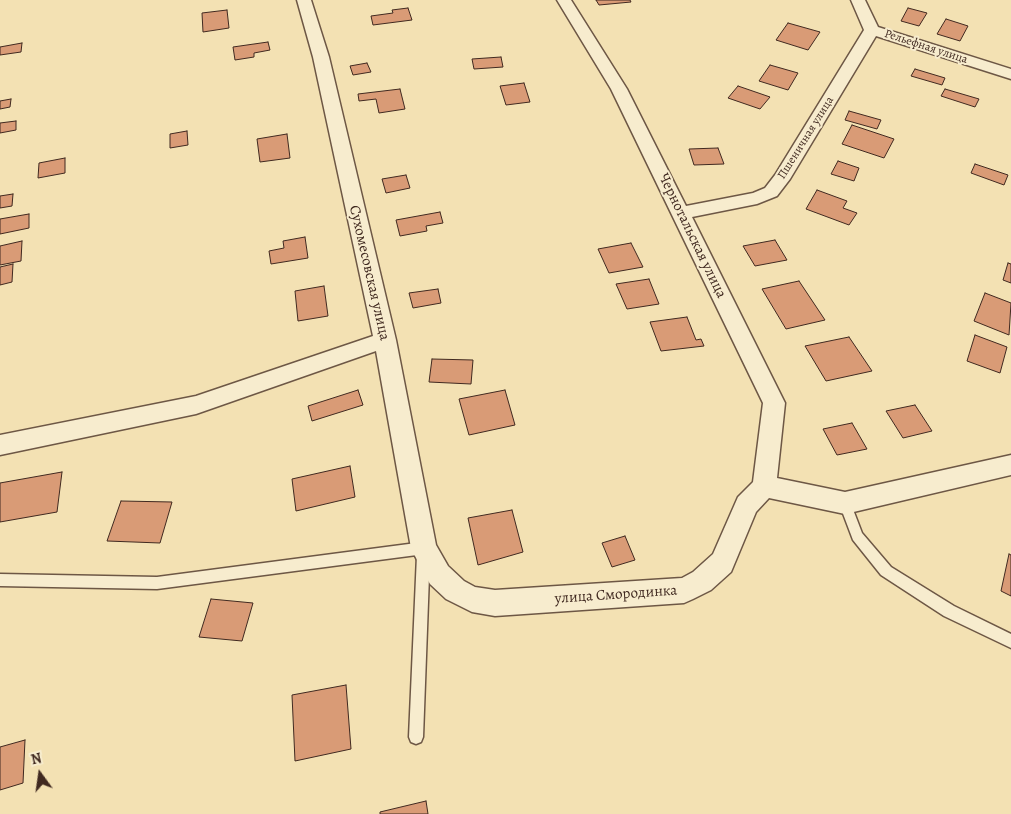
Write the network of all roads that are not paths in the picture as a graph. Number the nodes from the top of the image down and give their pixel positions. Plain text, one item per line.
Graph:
1 (304, 0) edge
2 (564, 0) edge
3 (858, 0) edge
4 (872, 30) junction
5 (1011, 74) edge
6 (681, 213) junction
7 (385, 340) junction
8 (0, 445) edge
9 (1011, 465) edge
10 (764, 486) junction
11 (845, 503) junction
12 (424, 548) junction
13 (0, 580) edge
14 (1011, 641) edge
15 (416, 737) dead end

1 - 7 street, Сухомесовская улица
2 - 6 street, Чернотальская улица
3 - 4 street, Рельефная улица
4 - 5 street, Рельефная улица
4 - 6 street, Пшеничная улица
6 - 10 street, Чернотальская улица
7 - 8 street
7 - 12 street, Сухомесовская улица
9 - 11 street
10 - 11 street
10 - 12 street, улица Смородинка
11 - 14 lane
12 - 13 lane
12 - 15 lane

